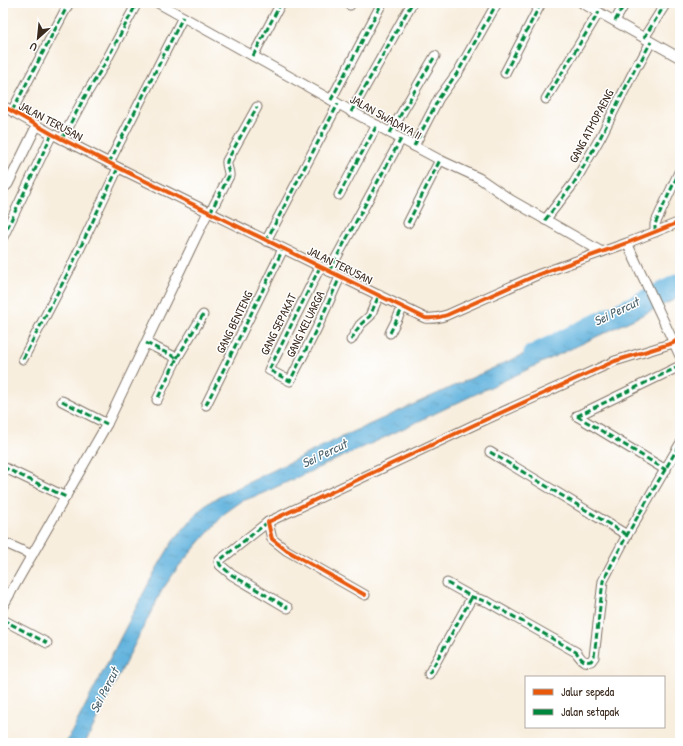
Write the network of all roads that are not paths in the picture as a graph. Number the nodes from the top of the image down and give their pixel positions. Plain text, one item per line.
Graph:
1 (69, 3) edge
2 (137, 3) edge
3 (158, 3) edge
4 (281, 3) edge
5 (382, 3) edge
6 (412, 3) edge
7 (497, 3) edge
8 (541, 3) edge
9 (582, 3) edge
10 (625, 3) edge
11 (666, 3) edge
12 (599, 12) junction
13 (183, 17) junction
14 (615, 21) junction
15 (648, 40) junction
16 (253, 56) junction
17 (435, 56) dead end
18 (680, 58) edge
19 (505, 73) dead end
20 (546, 99) dead end
21 (335, 102) junction
22 (3, 106) edge
23 (257, 107) dead end
24 (12, 111) junction
25 (351, 112) junction
26 (37, 125) junction
27 (376, 125) junction
28 (390, 133) junction
29 (52, 134) junction
30 (62, 139) junction
31 (401, 139) junction
32 (414, 146) junction
33 (440, 160) junction
34 (109, 163) junction
35 (118, 168) junction
36 (680, 170) edge
37 (3, 186) edge
38 (339, 195) dead end
39 (209, 213) junction
40 (545, 220) junction
41 (680, 222) edge
42 (408, 223) dead end
43 (655, 232) junction
44 (3, 237) edge
45 (266, 241) junction
46 (627, 243) junction
47 (283, 249) junction
48 (602, 252) junction
49 (324, 269) junction
50 (340, 277) junction
51 (379, 295) junction
52 (403, 307) junction
53 (203, 315) dead end
54 (390, 333) dead end
55 (351, 340) dead end
56 (677, 340) edge
57 (146, 342) junction
58 (680, 356) edge
59 (177, 358) junction
60 (23, 359) dead end
61 (680, 366) edge
62 (290, 381) joint
63 (157, 400) dead end
64 (62, 401) dead end
65 (206, 405) dead end
66 (108, 424) junction
67 (680, 444) edge
68 (490, 452) dead end
69 (3, 467) edge
70 (666, 470) junction
71 (66, 497) junction
72 (268, 522) junction
73 (627, 535) junction
74 (3, 542) edge
75 (32, 556) junction
76 (447, 583) dead end
77 (365, 595) dead end
78 (472, 597) junction
79 (3, 606) edge
80 (288, 608) dead end
81 (3, 620) edge
82 (47, 643) dead end
83 (429, 674) dead end

1 - 24 street
2 - 30 street
3 - 13 street, JALAN SWADAYA II
4 - 16 street
5 - 21 street
6 - 25 street
7 - 32 street
8 - 19 street
9 - 12 street
10 - 14 street
11 - 15 street, GANG ATMOPAENG
12 - 14 street
12 - 20 street
13 - 16 street, JALAN SWADAYA II
13 - 34 street
14 - 15 street
15 - 18 street
15 - 40 street, GANG ATMOPAENG
16 - 21 street, JALAN SWADAYA II
17 - 28 street
21 - 25 street, JALAN SWADAYA II
21 - 45 street
22 - 24 street, JALAN TERUSAN
23 - 39 street
24 - 26 street, JALAN TERUSAN
25 - 27 street, JALAN SWADAYA II
26 - 29 street, JALAN TERUSAN
26 - 37 street
27 - 28 street, JALAN SWADAYA II
27 - 38 street
28 - 31 street, JALAN SWADAYA II
29 - 30 street, JALAN TERUSAN
29 - 44 street
30 - 34 street, JALAN TERUSAN
31 - 32 street, JALAN SWADAYA II
31 - 49 street
32 - 33 street, JALAN SWADAYA II
33 - 40 street, JALAN SWADAYA II
33 - 42 street
34 - 35 street, JALAN TERUSAN
35 - 39 street, JALAN TERUSAN
35 - 60 street
36 - 43 street
39 - 45 street, JALAN TERUSAN
39 - 57 street
40 - 48 street, JALAN SWADAYA II
41 - 43 street, JALAN TERUSAN
43 - 46 street, JALAN TERUSAN
45 - 47 street, JALAN TERUSAN
46 - 48 street, JALAN TERUSAN
46 - 56 street
47 - 49 street, JALAN TERUSAN
47 - 65 street, GANG BENTENG
48 - 52 street, JALAN TERUSAN
49 - 50 street, JALAN TERUSAN
49 - 62 street, GANG SEPAKAT
50 - 51 street, JALAN TERUSAN
50 - 62 street, GANG KELUARGA
51 - 52 street, JALAN TERUSAN
51 - 55 street
52 - 54 street
53 - 59 street
56 - 58 street
56 - 72 street
57 - 59 street
57 - 66 street
59 - 63 street
61 - 70 street
64 - 66 street
66 - 71 street
67 - 70 street
68 - 73 street
69 - 71 street
70 - 73 street
71 - 75 street
72 - 77 street
72 - 80 street
73 - 78 street
74 - 75 street
75 - 79 street
76 - 78 street
78 - 83 street
81 - 82 street

